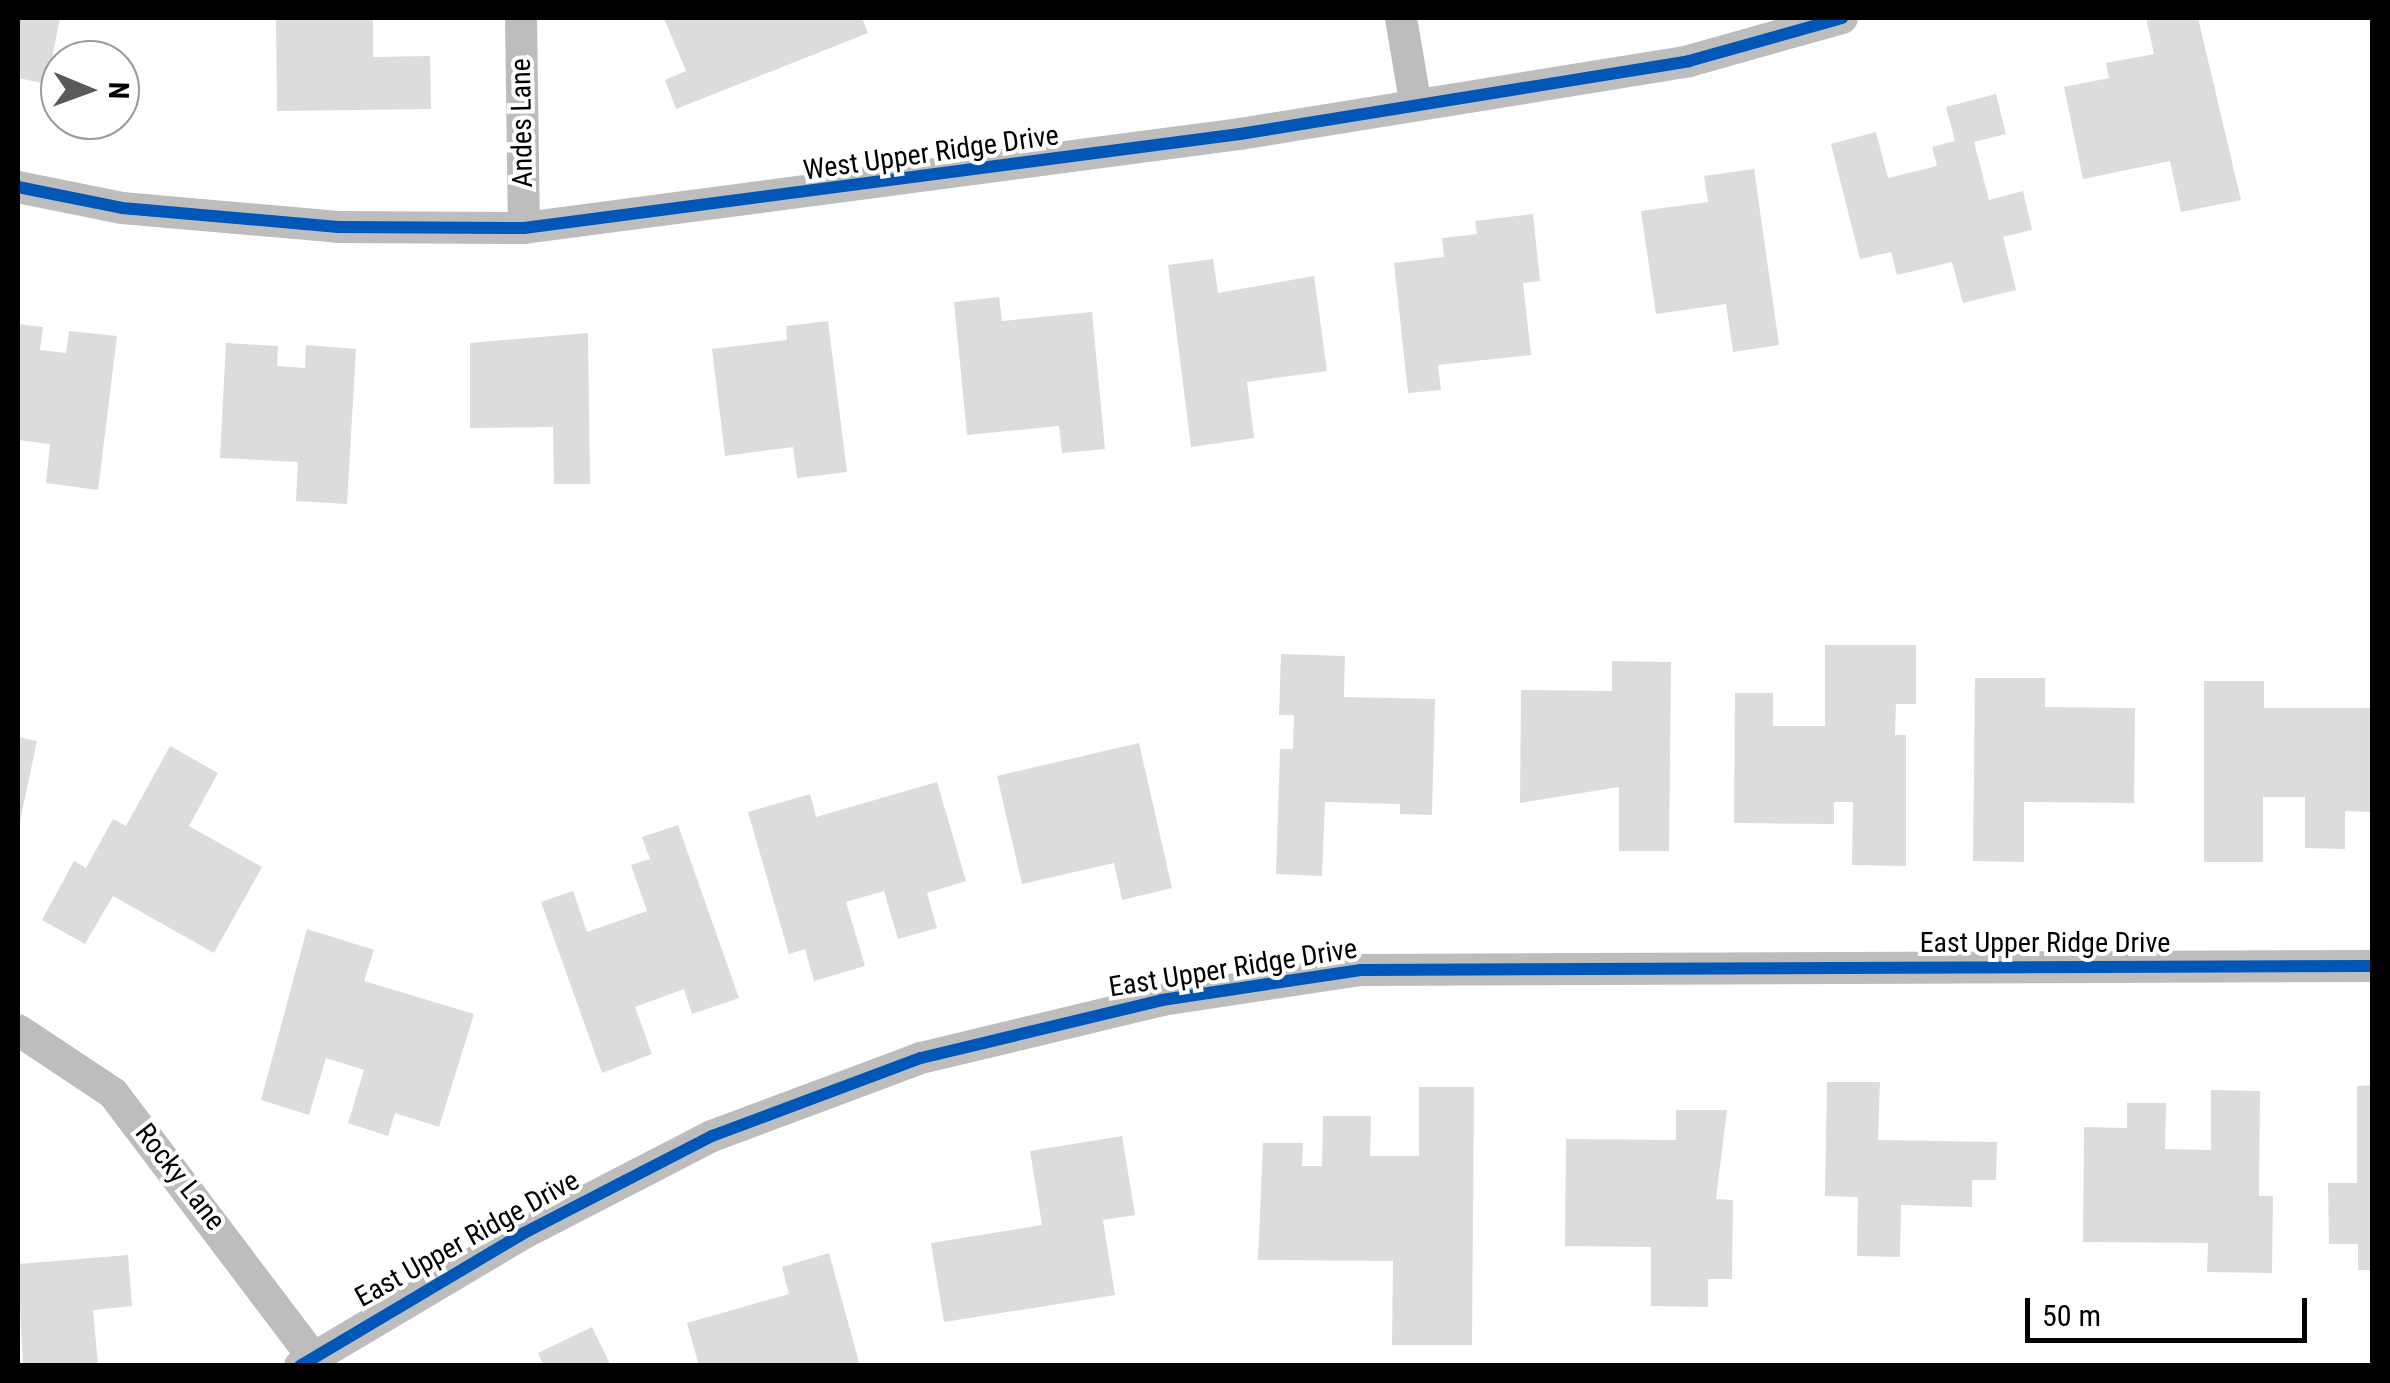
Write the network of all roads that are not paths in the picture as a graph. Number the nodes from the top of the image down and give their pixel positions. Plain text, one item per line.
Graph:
1 (521, 18) edge
2 (1401, 18) edge
3 (1842, 18) edge
4 (1415, 102) junction
5 (18, 187) edge
6 (524, 228) junction
7 (2372, 966) edge
8 (18, 1030) edge
9 (306, 1360) edge

1 - 6 street, Andes Lane
2 - 4 street
3 - 4 street, West Upper Ridge Drive
4 - 6 street, West Upper Ridge Drive
5 - 6 street, West Upper Ridge Drive
7 - 9 street, East Upper Ridge Drive
8 - 9 street, Rocky Lane

